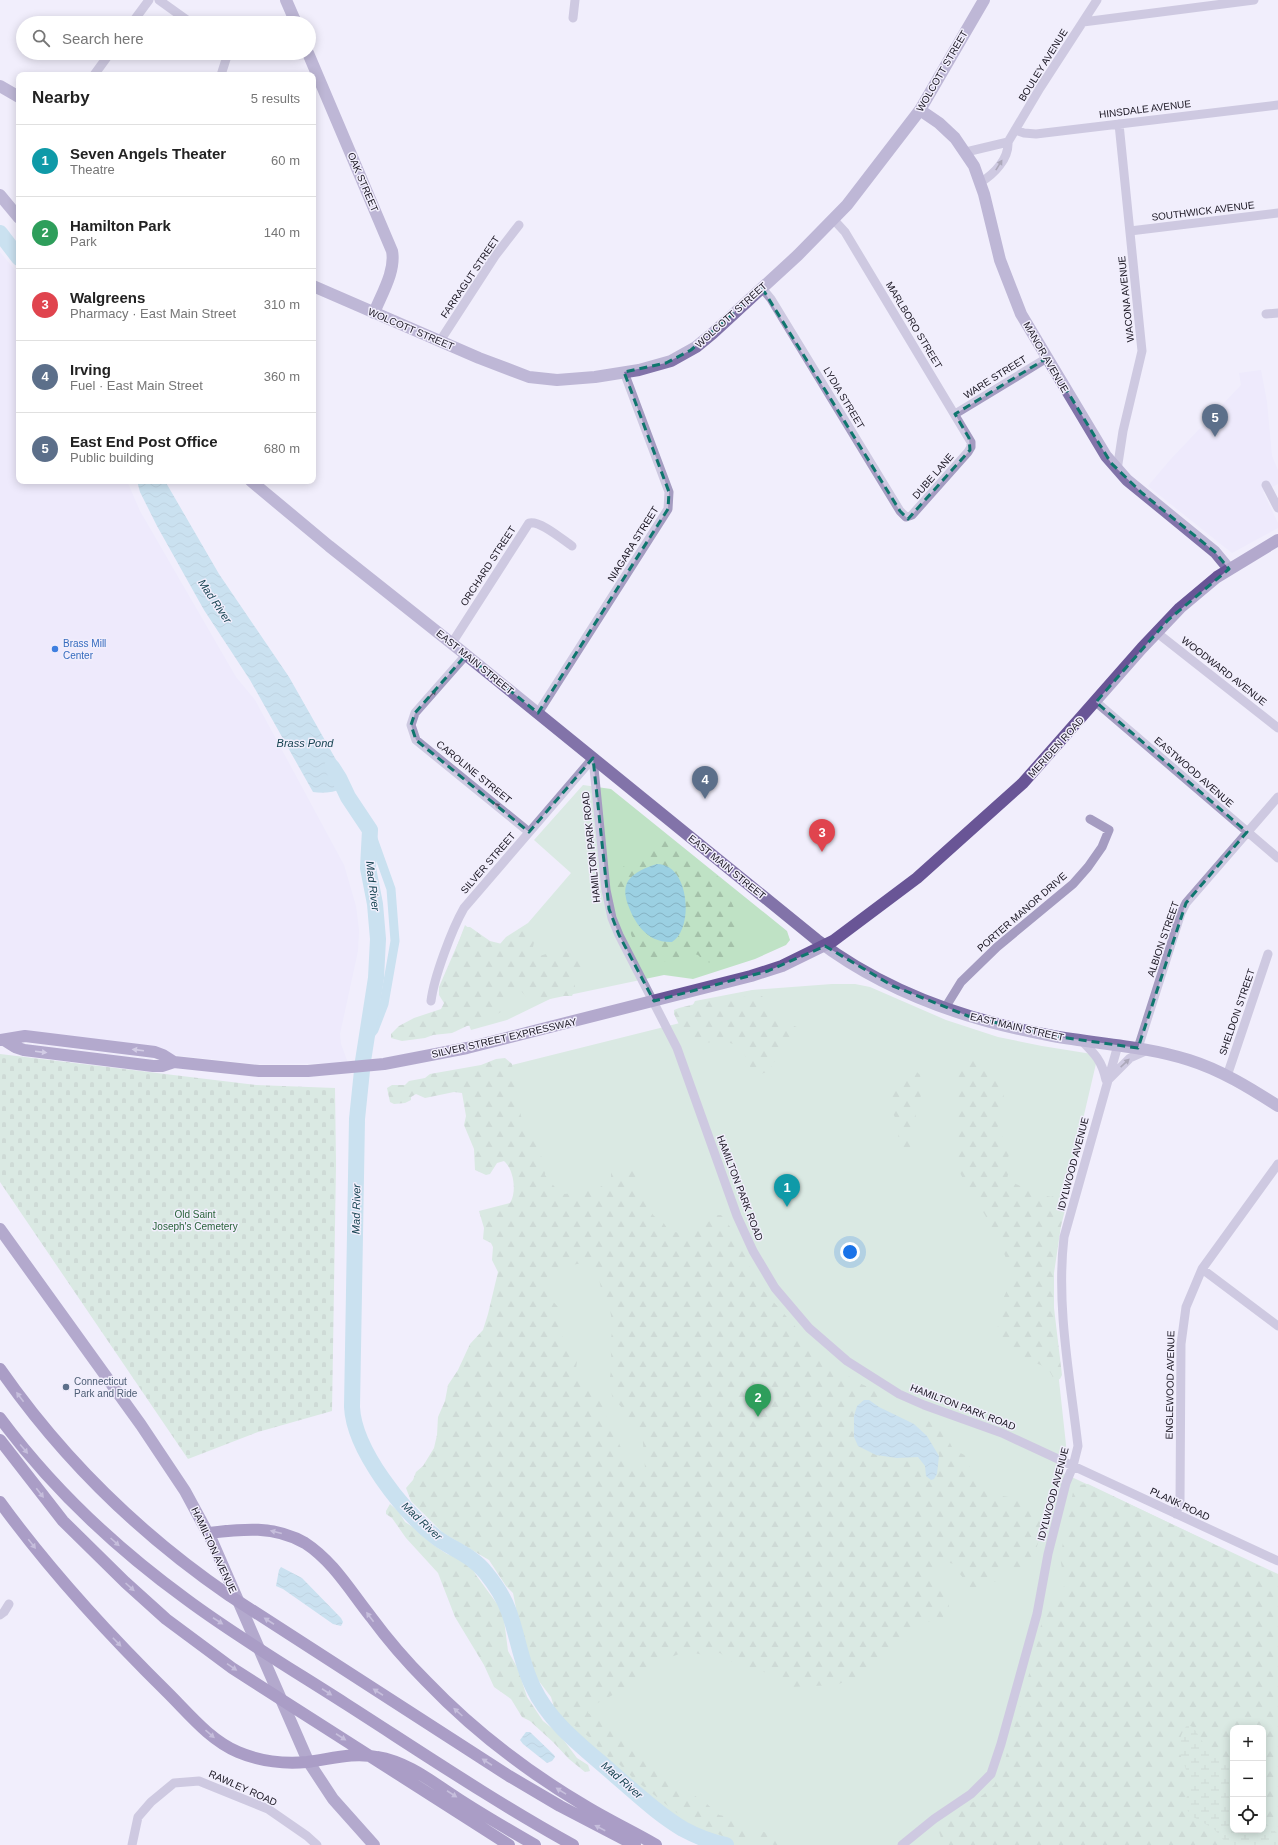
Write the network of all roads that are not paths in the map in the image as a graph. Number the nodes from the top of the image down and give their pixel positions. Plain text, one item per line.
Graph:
1 (149, 0) edge
2 (159, 0) edge
3 (286, 0) edge
4 (575, 0) edge
5 (984, 0) edge
6 (1097, 0) edge
7 (1254, 0) edge
8 (137, 16) edge
9 (181, 16) edge
10 (291, 16) edge
11 (573, 18) dead end
12 (1083, 22) junction
13 (105, 60) edge
14 (226, 60) edge
15 (311, 60) edge
16 (96, 72) edge
17 (222, 72) edge
18 (0, 86) edge
19 (16, 95) edge
20 (1278, 105) edge
21 (920, 110) junction
22 (1119, 124) junction
23 (1015, 130) junction
24 (1008, 142) junction
25 (966, 152) junction
26 (981, 182) junction
27 (0, 194) edge
28 (16, 213) edge
29 (1278, 213) edge
30 (834, 220) junction
31 (519, 225) dead end
32 (1130, 231) junction
33 (316, 287) edge
34 (762, 288) junction
35 (374, 313) junction
36 (1278, 313) edge
37 (1266, 314) dead end
38 (440, 341) junction
39 (1046, 358) junction
40 (624, 372) junction
41 (955, 414) junction
42 (971, 445) joint
43 (1117, 470) junction
44 (255, 484) edge
45 (1266, 486) dead end
46 (1278, 508) edge
47 (908, 517) joint
48 (1278, 540) edge
49 (572, 546) dead end
50 (1229, 569) junction
51 (1156, 632) junction
52 (452, 644) junction
53 (466, 655) junction
54 (1096, 702) junction
55 (538, 713) junction
56 (1278, 728) edge
57 (593, 758) junction
58 (1278, 797) edge
59 (1090, 819) dead end
60 (529, 832) junction
61 (1248, 832) junction
62 (1278, 858) edge
63 (825, 946) junction
64 (1268, 954) dead end
65 (431, 1000) dead end
66 (945, 1008) junction
67 (2, 1040) edge
68 (1081, 1040) junction
69 (1118, 1045) junction
70 (1143, 1049) junction
71 (1227, 1076) junction
72 (1107, 1082) junction
73 (1278, 1106) edge
74 (1278, 1164) edge
75 (0, 1229) edge
76 (1202, 1269) junction
77 (1278, 1326) edge
78 (0, 1368) edge
79 (0, 1418) edge
80 (0, 1440) edge
81 (1073, 1466) junction
82 (0, 1502) edge
83 (1176, 1514) junction
84 (208, 1533) junction
85 (1278, 1561) edge
86 (9, 1604) dead end
87 (0, 1615) edge
88 (308, 1761) junction
89 (132, 1845) edge
90 (317, 1845) edge
91 (374, 1845) edge
92 (510, 1845) edge
93 (535, 1845) edge
94 (574, 1845) edge
95 (635, 1845) edge
96 (656, 1845) edge
97 (902, 1845) edge

1 - 8 street
2 - 9 street
3 - 10 main road
4 - 11 street
5 - 21 main road, WOLCOTT STREET
6 - 12 street, BOULEY AVENUE
7 - 12 street
12 - 23 street, BOULEY AVENUE
13 - 16 street
14 - 17 street
15 - 35 main road, OAK STREET
18 - 19 main road
20 - 22 street, HINSDALE AVENUE
21 - 25 main road, MANOR AVENUE
21 - 30 main road, WOLCOTT STREET
22 - 23 street, HINSDALE AVENUE
22 - 32 street, WACONA AVENUE
23 - 24 street, BOULEY AVENUE
24 - 25 street
26 -> 24 street, BOULEY AVENUE
25 - 26 main road, MANOR AVENUE
26 - 39 main road, MANOR AVENUE
27 - 28 main road
29 - 32 street, SOUTHWICK AVENUE
30 - 34 main road, WOLCOTT STREET
30 - 41 street, MARLBORO STREET
31 - 38 street, FARRAGUT STREET
32 - 43 street, WACONA AVENUE
33 - 35 main road, WOLCOTT STREET
34 - 40 main road, WOLCOTT STREET
34 - 47 street, LYDIA STREET
35 - 38 main road, WOLCOTT STREET
36 - 37 street
38 - 40 main road, WOLCOTT STREET
39 - 41 street, WARE STREET
39 - 43 main road, MANOR AVENUE
40 - 55 street, NIAGARA STREET
41 - 42 street, MARLBORO STREET
42 - 47 street, DUBE LANE
43 - 50 main road, MANOR AVENUE
44 - 52 main road, EAST MAIN STREET
45 - 46 street
48 - 50 main road, MERIDEN ROAD
49 - 52 street, ORCHARD STREET
50 - 51 main road, MERIDEN ROAD
51 - 54 main road, MERIDEN ROAD
51 - 56 street, WOODWARD AVENUE
52 - 53 main road, EAST MAIN STREET
53 - 55 main road, EAST MAIN STREET
60 -> 53 street, CAROLINE STREET
54 - 61 street, EASTWOOD AVENUE
54 - 63 main road, MERIDEN ROAD
55 - 57 main road, EAST MAIN STREET
57 - 60 street, SILVER STREET
57 - 63 main road, EAST MAIN STREET
57 - 81 street, HAMILTON PARK ROAD
58 - 61 street, ALBION STREET
59 - 66 street, PORTER MANOR DRIVE
60 - 65 street, SILVER STREET
61 - 62 street, EASTWOOD AVENUE
61 - 70 street, ALBION STREET
63 - 66 main road, EAST MAIN STREET
63 - 67 main road, SILVER STREET EXPRESSWAY
64 - 71 street, SHELDON STREET
66 - 68 main road, EAST MAIN STREET
68 - 69 main road, EAST MAIN STREET
68 - 72 street
69 - 70 main road, EAST MAIN STREET
69 - 72 street, IDYLWOOD AVENUE
70 - 71 main road, EAST MAIN STREET
72 -> 70 street, IDYLWOOD AVENUE
71 - 73 main road, EAST MAIN STREET
72 - 81 street, IDYLWOOD AVENUE
74 - 76 street, ENGLEWOOD AVENUE
75 - 84 main road, HAMILTON AVENUE
76 - 77 street
76 - 83 street, ENGLEWOOD AVENUE
95 -> 78 highway
79 -> 94 highway
80 -> 92 highway
81 - 83 street, PLANK ROAD
81 - 97 street, IDYLWOOD AVENUE
82 -> 88 highway
83 - 85 street, PLANK ROAD
84 - 88 main road, HAMILTON AVENUE
96 -> 84 highway
86 - 87 street
88 - 91 main road, HAMILTON AVENUE
88 -> 93 highway
89 - 90 street, RAWLEY ROAD

